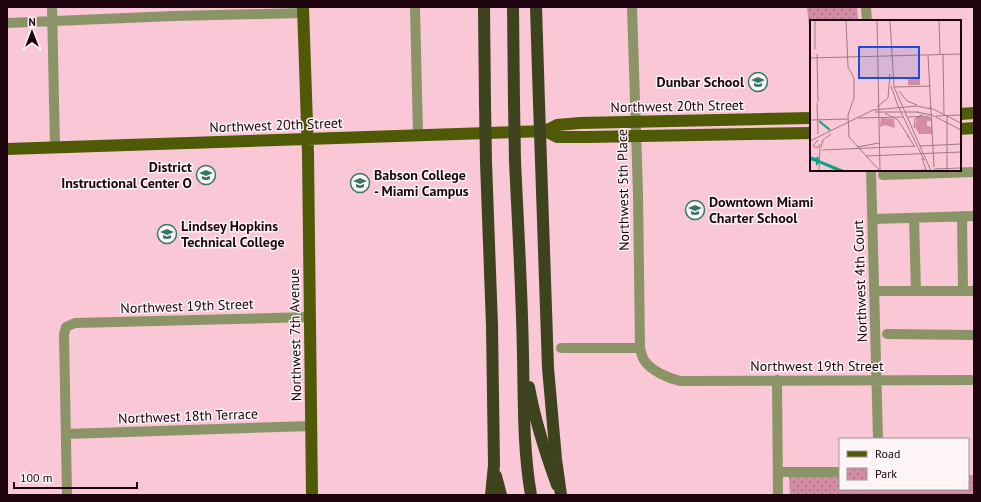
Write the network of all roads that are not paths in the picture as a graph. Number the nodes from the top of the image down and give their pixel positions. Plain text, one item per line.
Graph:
1 (52, 7) edge
2 (415, 7) edge
3 (484, 7) edge
4 (513, 7) edge
5 (536, 7) edge
6 (632, 7) edge
7 (866, 7) edge
8 (303, 10) edge
9 (866, 20) edge
10 (52, 22) junction
11 (7, 23) edge
12 (974, 113) edge
13 (961, 114) edge
14 (810, 118) edge
15 (636, 122) junction
16 (974, 128) edge
17 (961, 129) edge
18 (545, 131) junction
19 (810, 132) edge
20 (418, 135) junction
21 (636, 137) junction
22 (308, 139) junction
23 (55, 147) junction
24 (7, 149) edge
25 (871, 171) edge
26 (974, 172) edge
27 (883, 175) dead end
28 (962, 216) junction
29 (974, 216) edge
30 (914, 218) junction
31 (873, 219) junction
32 (963, 290) junction
33 (874, 291) junction
34 (916, 291) junction
35 (974, 291) edge
36 (310, 317) junction
37 (887, 334) dead end
38 (974, 335) edge
39 (561, 348) dead end
40 (640, 348) junction
41 (523, 356) junction
42 (662, 375) joint
43 (777, 380) junction
44 (877, 380) junction
45 (974, 380) edge
46 (311, 426) junction
47 (66, 434) junction
48 (878, 438) edge
49 (494, 465) junction
50 (778, 472) junction
51 (839, 472) edge
52 (67, 495) edge
53 (312, 495) edge
54 (491, 495) edge
55 (500, 495) edge
56 (531, 495) edge
57 (561, 495) edge
58 (778, 495) edge

1 - 10 street
2 - 20 street
3 - 49 highway, bridge
4 - 41 highway, bridge
5 - 57 highway, bridge
6 - 15 street, Northwest 5th Place
7 - 9 street
8 - 10 street
8 - 22 main road, Northwest 7th Avenue
10 - 11 street
10 - 23 street
12 - 13 main road
14 - 15 main road, Northwest 20th Street
15 - 18 main road, Northwest 20th Street
15 - 21 street, Northwest 5th Place
16 - 17 main road
18 - 20 main road, Northwest 20th Street
18 - 21 main road, Northwest 20th Street
19 - 21 main road, Northwest 20th Street
20 - 22 main road, Northwest 20th Street
21 - 40 street, Northwest 5th Place
22 - 23 main road, Northwest 20th Street
22 - 36 main road, Northwest 7th Avenue
23 - 24 main road, Northwest 20th Street
25 - 31 street, Northwest 4th Court
26 - 27 street
28 - 29 street
28 - 30 street
28 - 32 street
30 - 31 street
30 - 34 street
31 - 33 street, Northwest 4th Court
32 - 34 street
32 - 35 street
33 - 34 street
33 - 44 street, Northwest 4th Court
36 - 46 main road, Northwest 7th Avenue
36 - 47 street, Northwest 19th Street
37 - 38 street
39 - 40 street
40 - 42 street, Northwest 5th Place
41 - 56 highway
41 - 57 highway
42 - 43 street, Northwest 19th Street
43 - 44 street, Northwest 19th Street
43 - 50 street
44 - 45 street, Northwest 19th Street
44 - 48 street, Northwest 4th Court
46 - 47 street, Northwest 18th Terrace
46 - 53 main road, Northwest 7th Avenue
47 - 52 street
49 - 54 highway
49 - 55 highway
50 - 51 street
50 - 58 street

